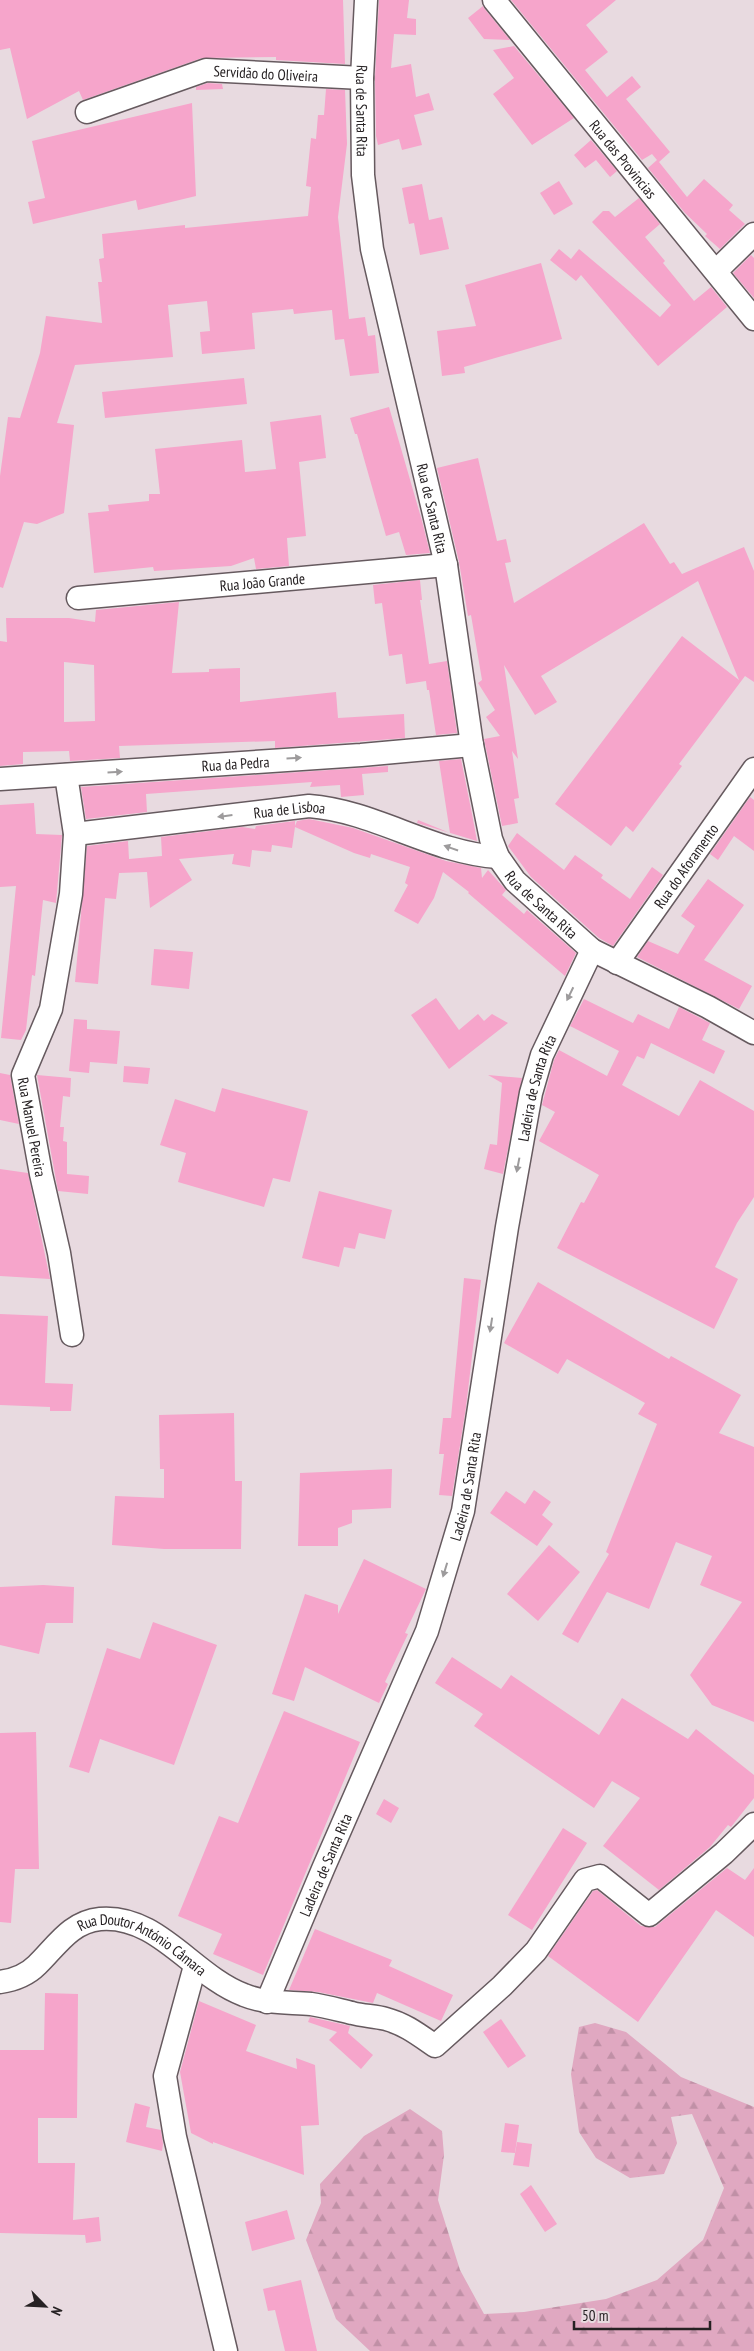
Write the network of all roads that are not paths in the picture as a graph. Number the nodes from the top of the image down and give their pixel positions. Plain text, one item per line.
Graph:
1 (366, 0) edge
2 (494, 0) edge
3 (362, 78) junction
4 (87, 112) dead end
5 (754, 234) edge
6 (716, 271) junction
7 (754, 319) edge
8 (446, 565) junction
9 (78, 598) dead end
10 (472, 745) junction
11 (754, 769) edge
12 (66, 776) junction
13 (0, 779) edge
14 (75, 834) junction
15 (498, 857) junction
16 (592, 950) junction
17 (617, 963) junction
18 (754, 1033) edge
19 (72, 1335) dead end
20 (754, 1824) edge
21 (195, 1966) junction
22 (0, 1982) edge
23 (267, 2002) junction
24 (226, 2351) edge

1 - 3 street, Rua de Santa Rita
2 - 6 street, Rua das Provincias
3 - 4 street, Servidão do Oliveira
3 - 8 street, Rua de Santa Rita
5 - 6 street
6 - 7 street, Rua das Provincias
8 - 9 street, Rua João Grande
8 - 10 street, Rua de Santa Rita
12 -> 10 street, Rua da Pedra
10 - 15 street, Rua de Santa Rita
11 - 17 street, Rua do Aforamento
12 - 13 street, Rua da Pedra
12 - 14 street, Rua Manuel Pereira
15 -> 14 street, Rua de Lisboa
14 - 19 street, Rua Manuel Pereira
15 - 16 street, Rua de Santa Rita
16 - 17 street, Rua de Santa Rita
16 -> 23 street, Ladeira de Santa Rita
17 - 18 street, Rua de Santa Rita
20 - 23 street, Rua Doutor António Câmara
21 - 22 street, Rua Doutor António Câmara
21 - 23 street, Rua Doutor António Câmara
21 - 24 street

